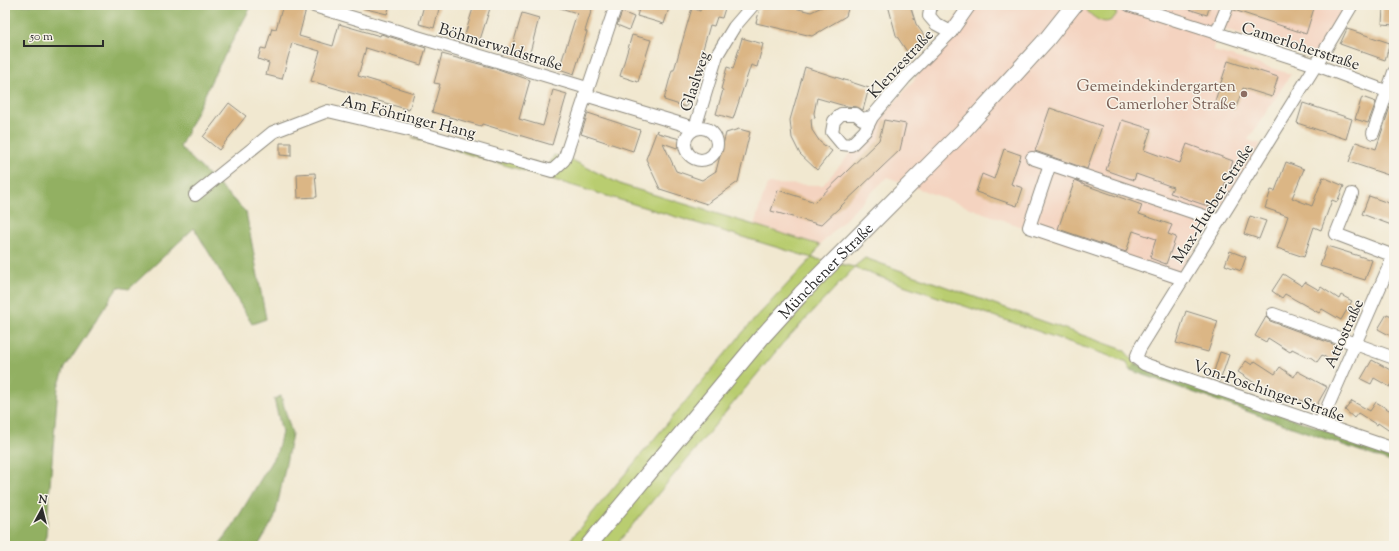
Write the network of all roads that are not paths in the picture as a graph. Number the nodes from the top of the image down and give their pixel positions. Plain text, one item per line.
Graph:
1 (616, 5) edge
2 (753, 5) edge
3 (930, 5) edge
4 (970, 5) edge
5 (1074, 5) edge
6 (1130, 5) edge
7 (1228, 5) edge
8 (1352, 5) edge
9 (314, 6) edge
10 (951, 32) junction
11 (1216, 34) junction
12 (1316, 65) junction
13 (1394, 72) edge
14 (586, 92) junction
15 (1391, 93) edge
16 (872, 117) dead end
17 (1373, 133) dead end
18 (1032, 158) dead end
19 (1050, 164) junction
20 (1352, 194) dead end
21 (195, 196) dead end
22 (1219, 221) junction
23 (1394, 256) edge
24 (1183, 279) junction
25 (1273, 314) dead end
26 (1356, 344) junction
27 (1136, 358) joint
28 (1394, 358) edge
29 (1320, 424) junction
30 (1394, 450) edge
31 (588, 546) edge

1 - 14 street
2 - 14 street, Glaslweg
3 - 10 street, Klenzestraße
4 - 10 street, Klenzestraße
5 - 31 main road, Münchener Straße
6 - 11 street, Camerloherstraße
7 - 11 street
8 - 12 street, Max-Hueber-Straße
9 - 14 street, Böhmerwaldstraße
10 - 16 street, Klenzestraße
11 - 12 street, Camerloherstraße
12 - 15 street, Camerloherstraße
12 - 22 street, Max-Hueber-Straße
13 - 15 street
14 - 21 street, Am Föhringer Hang
15 - 17 street
18 - 19 street
19 - 22 street
19 - 24 street
20 - 23 street
22 - 24 street, Max-Hueber-Straße
23 - 26 street, Attostraße
24 - 27 street, Max-Hueber-Straße
25 - 26 street
26 - 28 street
26 - 29 street, Attostraße
27 - 29 street, Von-Poschinger-Straße
29 - 30 street, Von-Poschinger-Straße

